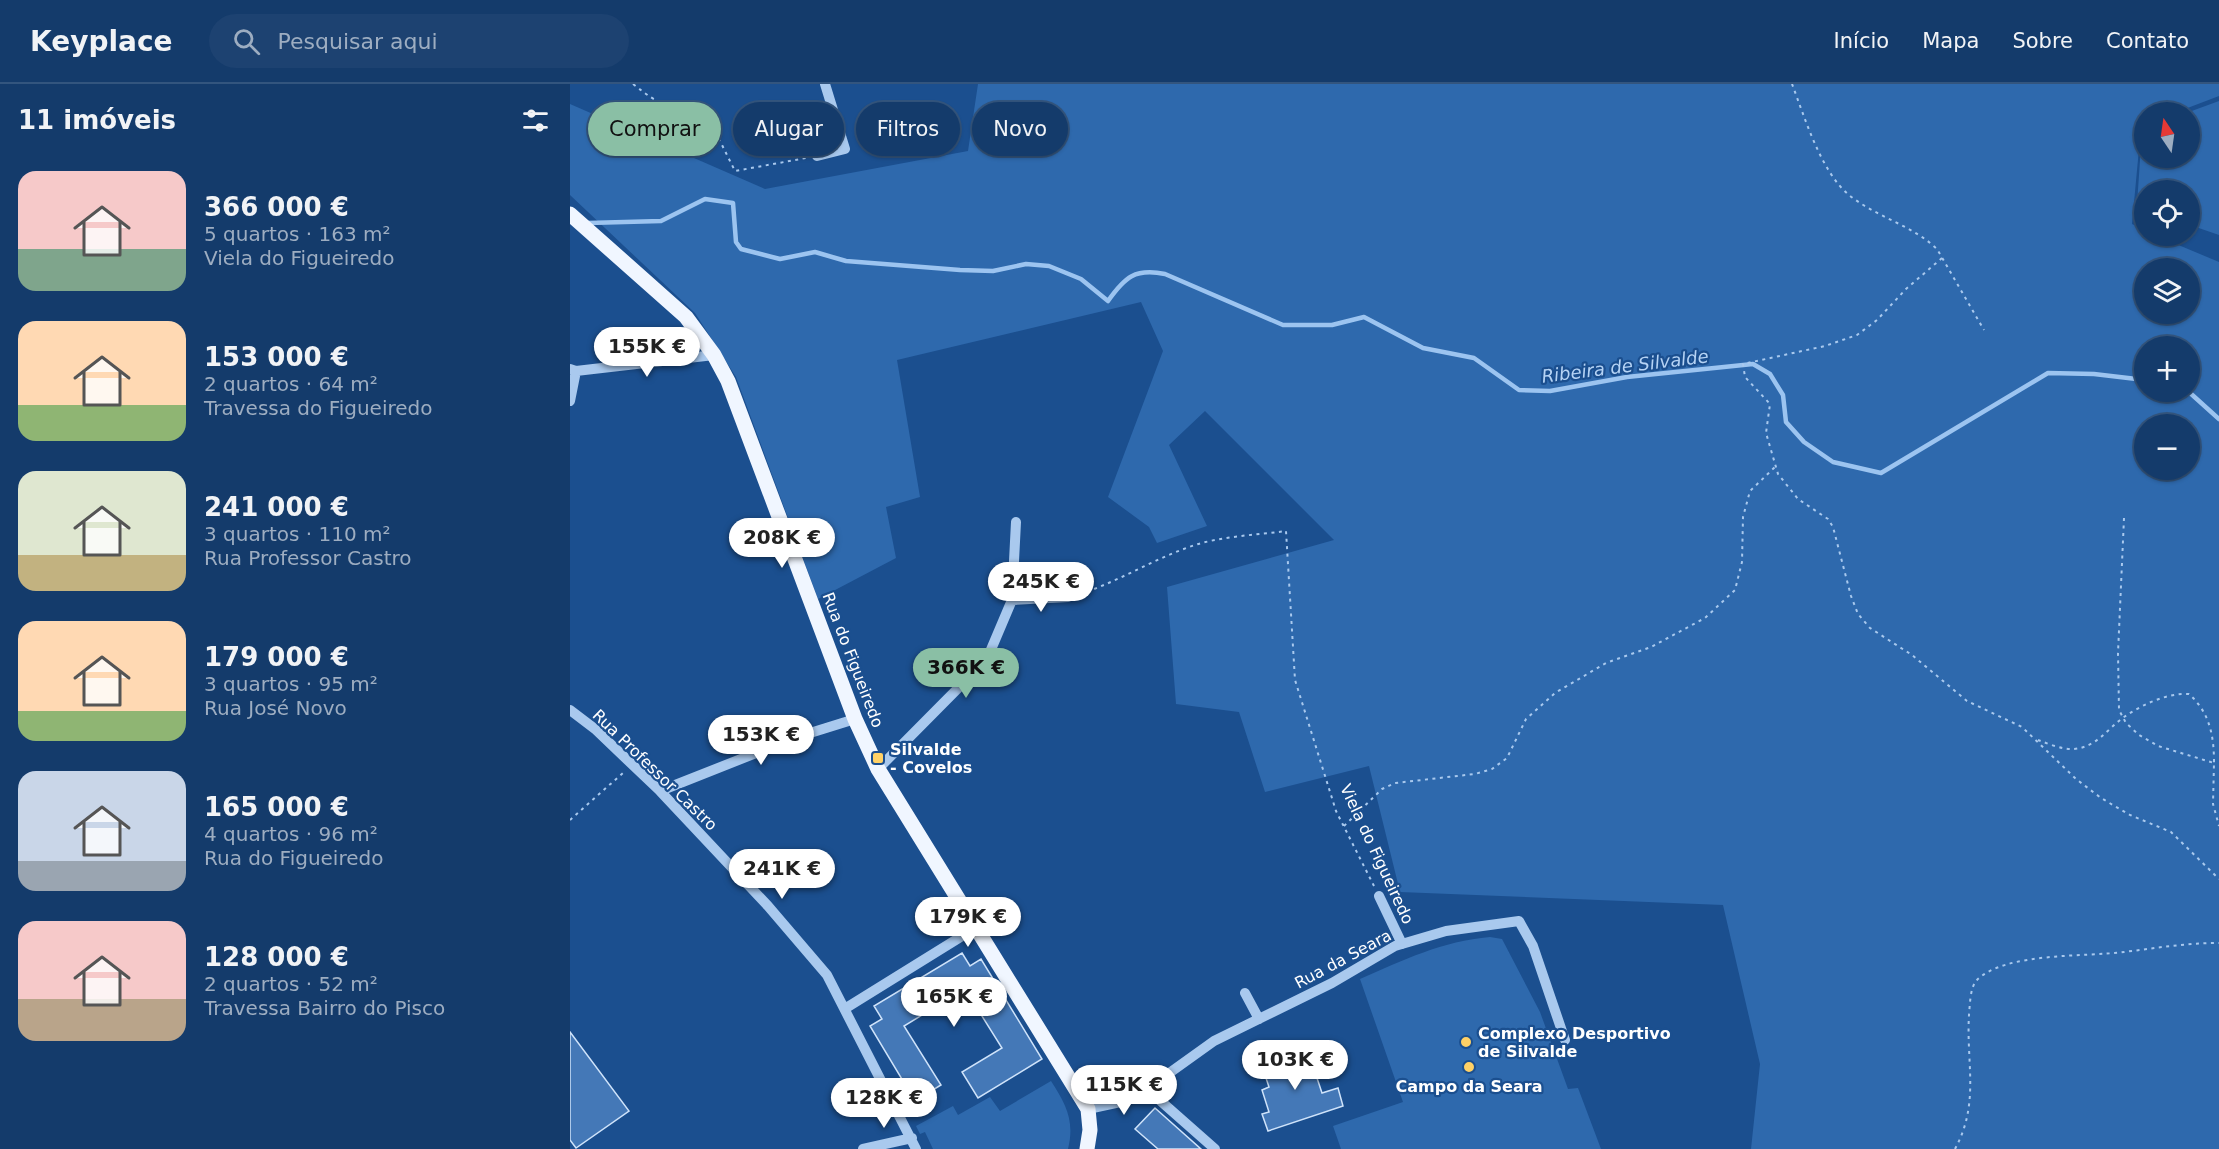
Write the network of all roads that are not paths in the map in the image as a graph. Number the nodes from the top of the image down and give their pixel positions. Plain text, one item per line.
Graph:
1 (825, 84) edge
2 (830, 102) edge
3 (570, 214) edge
4 (714, 355) junction
5 (573, 370) edge
6 (570, 401) edge
7 (1016, 522) dead end
8 (1068, 597) road end
9 (1012, 600) junction
10 (570, 710) edge
11 (855, 719) junction
12 (878, 769) junction
13 (660, 791) junction
14 (1379, 896) road end
15 (975, 928) junction
16 (1402, 944) junction
17 (1245, 993) dead end
18 (846, 1008) junction
19 (1259, 1019) junction
20 (1565, 1040) dead end
21 (1147, 1089) junction
22 (1088, 1109) junction
23 (912, 1138) junction
24 (863, 1149) edge
25 (916, 1149) edge
26 (1087, 1149) edge
27 (1215, 1149) edge

1 - 2 street
3 - 4 main road, Rua do Figueiredo
4 - 5 street
4 - 11 main road, Rua do Figueiredo
5 - 6 street
7 - 9 street
8 - 9 street
9 - 12 street
10 - 13 street, Rua Professor Castro
11 - 12 main road, Rua do Figueiredo
11 - 13 street
12 - 15 main road, Rua do Figueiredo
13 - 18 street, Rua Professor Castro
14 - 16 street, Viela do Figueiredo
15 - 18 street
15 - 22 main road, Rua do Figueiredo
16 - 19 street, Rua da Seara
16 - 20 street, Rua da Seara
17 - 19 street
18 - 23 street, Rua Professor Castro
19 - 21 street, Rua da Seara
21 - 22 street, Rua da Seara
21 - 27 street
22 - 26 main road
23 - 24 street
23 - 25 street, Rua Professor Castro

